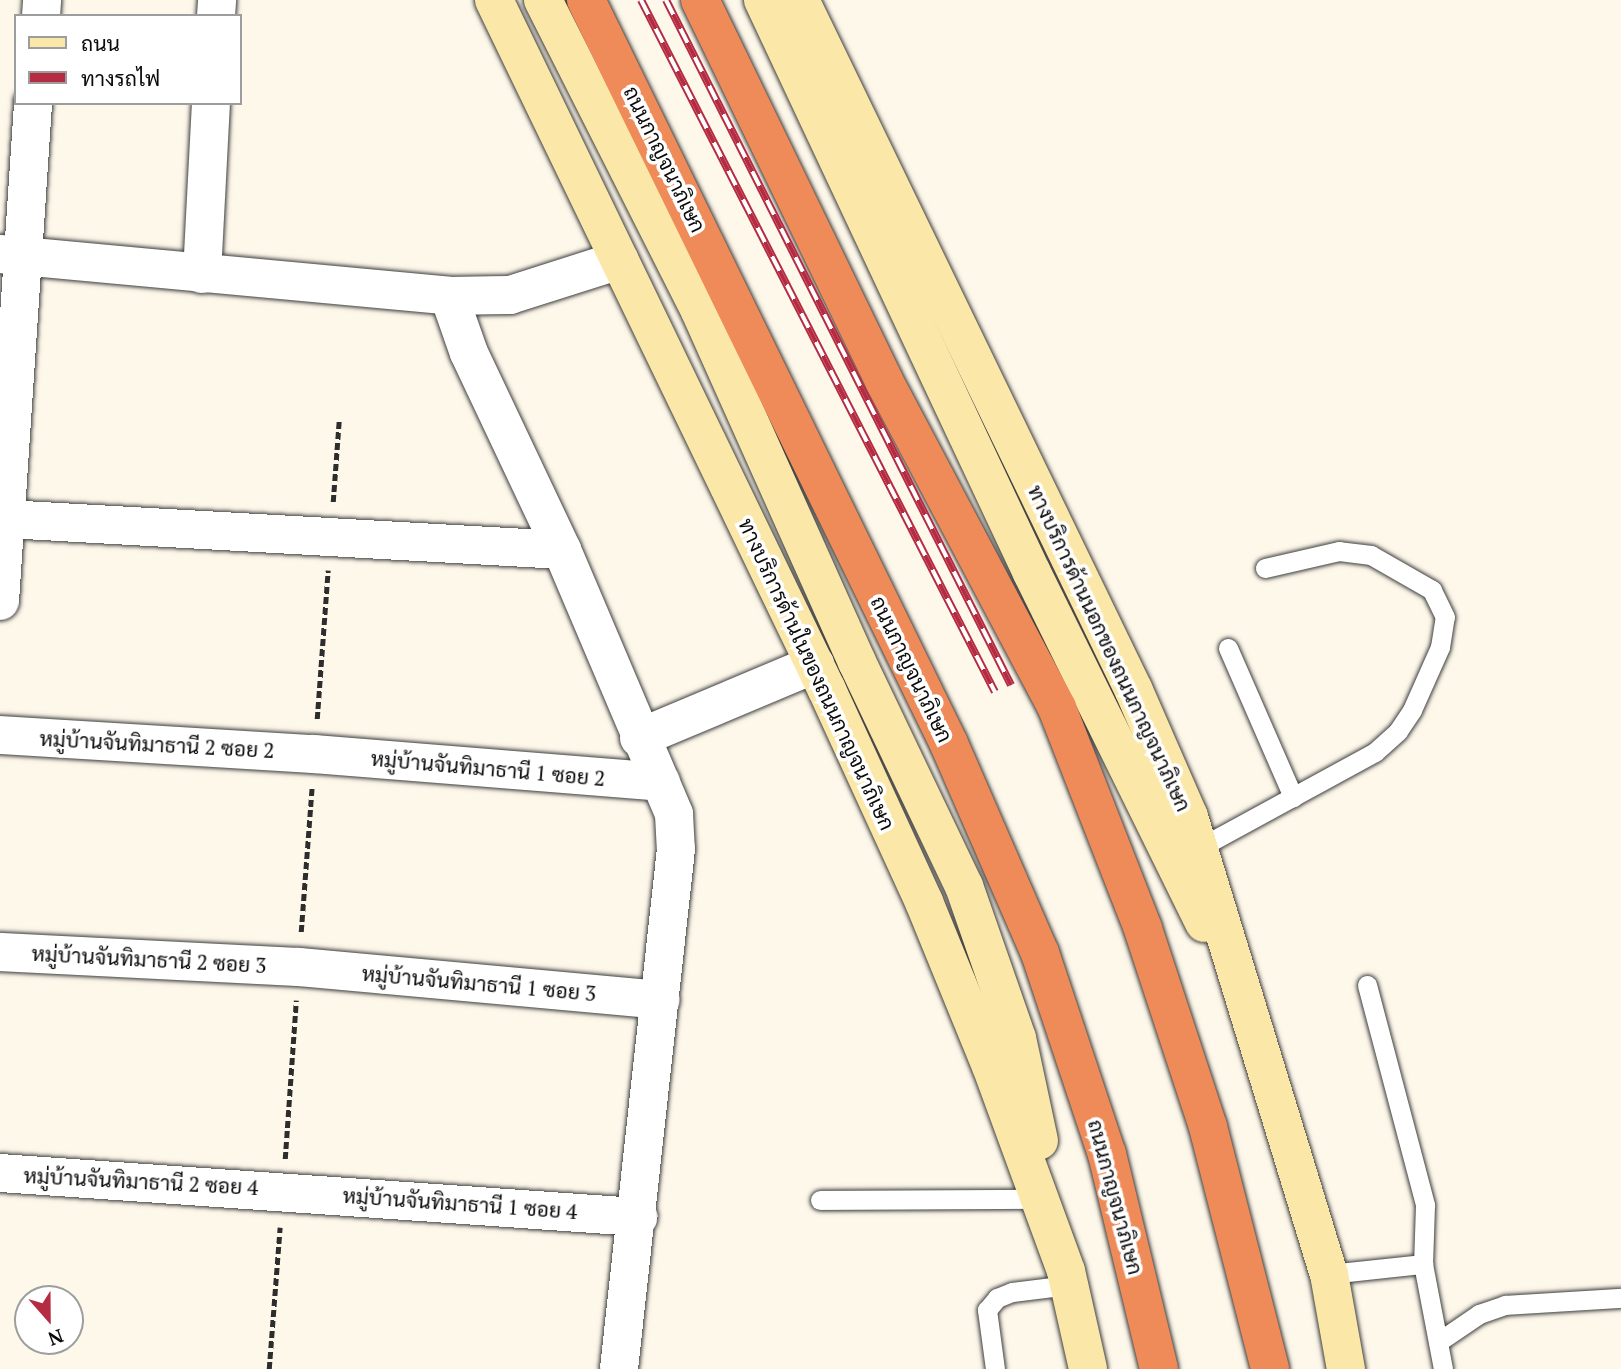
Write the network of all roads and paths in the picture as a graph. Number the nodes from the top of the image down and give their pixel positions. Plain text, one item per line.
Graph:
1 (494, 0) edge
2 (543, 0) edge
3 (586, 0) edge
4 (700, 0) edge
5 (762, 0) edge
6 (800, 0) edge
7 (33, 105) edge
8 (211, 105) edge
9 (10, 255) edge
10 (620, 260) junction
11 (202, 274) junction
12 (449, 296) junction
13 (339, 421) dead end
14 (6, 519) junction
15 (330, 538) junction
16 (562, 550) junction
17 (1265, 568) dead end
18 (0, 601) edge
19 (1228, 648) dead end
20 (815, 664) junction
21 (0, 735) edge
22 (639, 738) junction
23 (314, 754) junction
24 (661, 782) junction
25 (1293, 797) junction
26 (1199, 848) junction
27 (0, 952) edge
28 (299, 967) junction
29 (1367, 985) dead end
30 (660, 1000) junction
31 (1258, 1031) junction
32 (0, 1172) edge
33 (282, 1189) junction
34 (1037, 1199) junction
35 (820, 1200) dead end
36 (638, 1217) junction
37 (1423, 1264) junction
38 (1329, 1274) junction
39 (1068, 1278) junction
40 (1621, 1298) edge
41 (1438, 1342) junction
42 (270, 1369) edge
43 (619, 1369) edge
44 (995, 1369) edge
45 (1088, 1369) edge
46 (1159, 1369) edge
47 (1270, 1369) edge
48 (1346, 1369) edge
49 (1443, 1369) edge

1 - 10 main road, ทางบริการด้านในของถนนกาญจนาภิเษก
2 - 39 main road
3 - 46 highway, ถนนกาญจนาภิเษก
4 - 47 highway
5 - 31 main road
6 - 26 main road, ทางบริการด้านนอกของถนนกาญจนาภิเษก
7 - 9 street
8 - 11 street
9 - 11 street
9 - 14 street
10 - 12 street
10 - 20 main road, ทางบริการด้านในของถนนกาญจนาภิเษก
11 - 12 street
12 - 16 street
13 - 15 path
14 - 15 street
14 - 18 street
15 - 16 street
15 - 23 path
16 - 22 street
17 - 25 lane
19 - 25 lane
20 - 22 street
20 - 34 main road, ทางบริการด้านในของถนนกาญจนาภิเษก
21 - 23 street, หมู่บ้านจันทิมาธานี 2 ซอย 2
22 - 24 street
23 - 24 street, หมู่บ้านจันทิมาธานี 1 ซอย 2
23 - 28 path
24 - 30 street
25 - 26 lane
26 - 31 main road, ทางบริการด้านนอกของถนนกาญจนาภิเษก
27 - 28 street, หมู่บ้านจันทิมาธานี 2 ซอย 3
28 - 30 street, หมู่บ้านจันทิมาธานี 1 ซอย 3
28 - 33 path
29 - 37 lane
30 - 36 street
31 - 38 main road, ทางบริการด้านนอกของถนนกาญจนาภิเษก
32 - 33 street, หมู่บ้านจันทิมาธานี 2 ซอย 4
33 - 36 street, หมู่บ้านจันทิมาธานี 1 ซอย 4
33 - 42 path
34 - 35 lane
34 - 39 main road, ทางบริการด้านในของถนนกาญจนาภิเษก
36 - 43 street
37 - 38 lane
37 - 41 lane
38 - 48 main road, ทางบริการด้านนอกของถนนกาญจนาภิเษก
39 - 44 lane
39 - 45 main road, ทางบริการด้านในของถนนกาญจนาภิเษก
40 - 41 lane
41 - 49 lane

